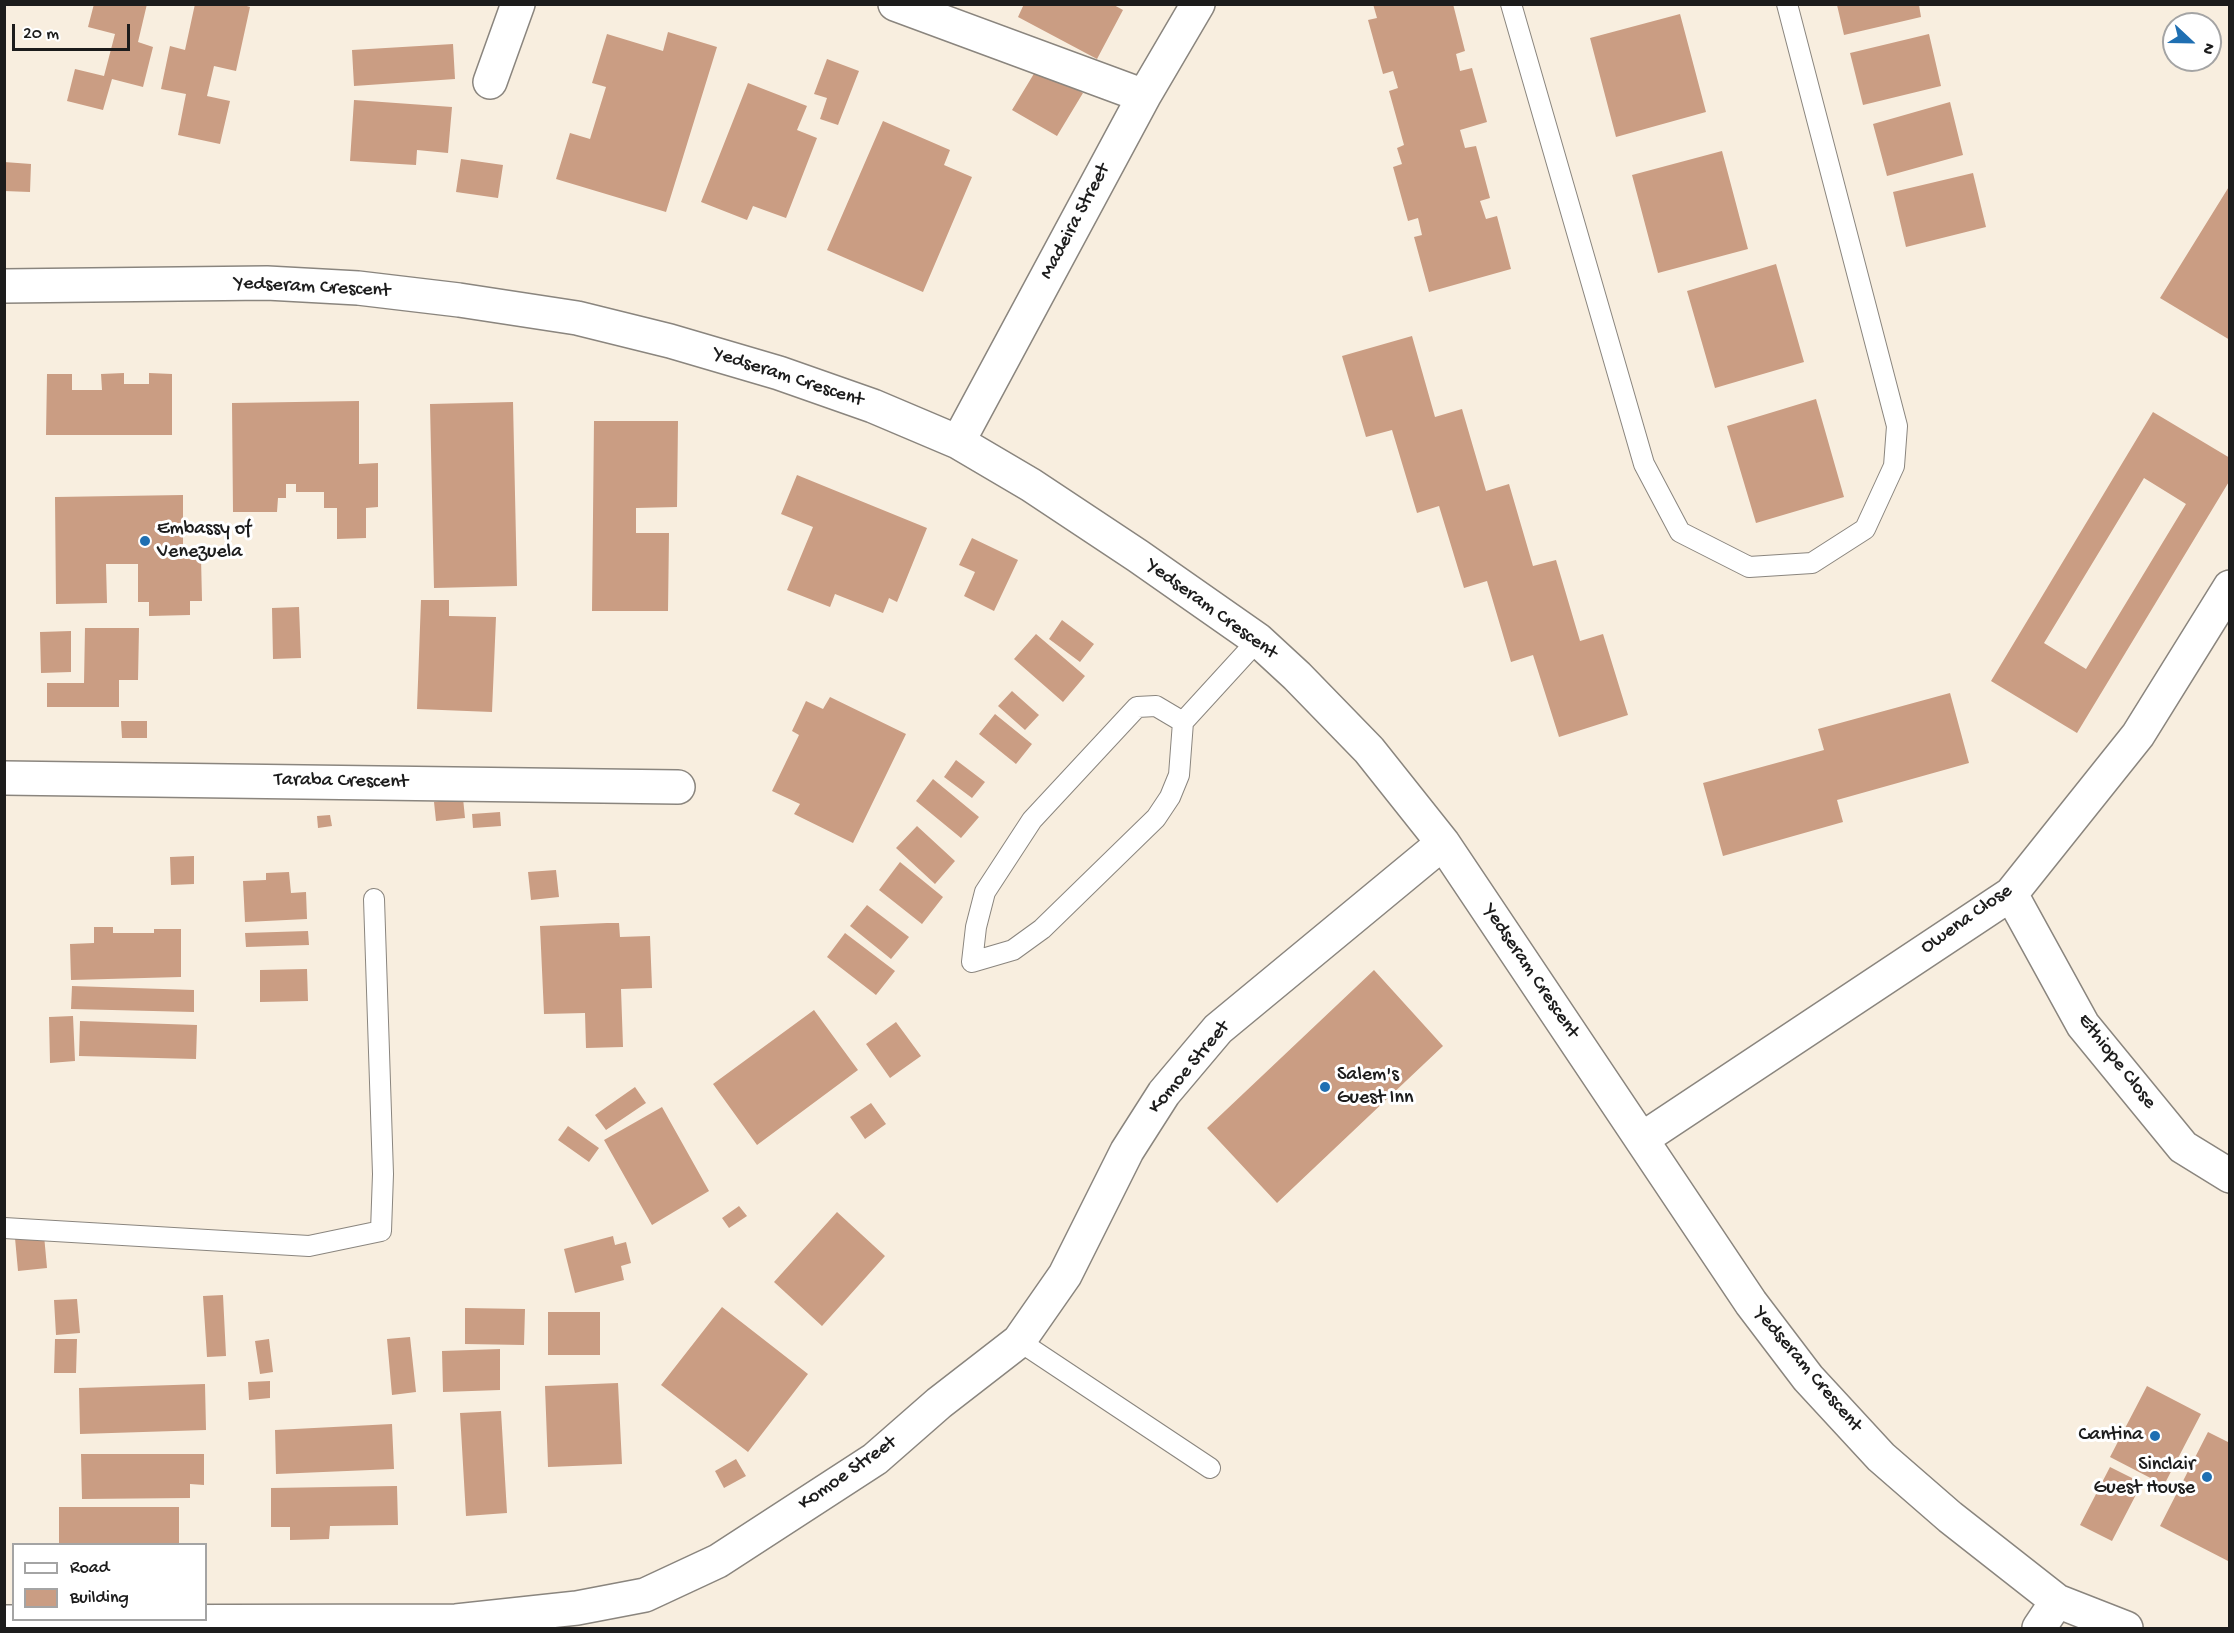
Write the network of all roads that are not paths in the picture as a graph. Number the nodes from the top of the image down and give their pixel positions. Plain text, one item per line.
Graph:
1 (518, 4) edge
2 (895, 4) edge
3 (1198, 4) edge
4 (1787, 4) edge
5 (1517, 6) edge
6 (490, 82) dead end
7 (1144, 96) junction
8 (4, 286) edge
9 (958, 442) junction
10 (2229, 587) edge
11 (1258, 640) junction
12 (1183, 722) junction
13 (4, 778) edge
14 (678, 787) dead end
15 (1443, 843) junction
16 (2011, 894) junction
17 (374, 899) dead end
18 (1642, 1139) junction
19 (2229, 1176) edge
20 (4, 1228) edge
21 (1019, 1341) junction
22 (1210, 1468) dead end
23 (2057, 1601) junction
24 (578, 1618) edge
25 (4, 1622) edge
26 (2039, 1629) edge
27 (2126, 1629) edge

1 - 6 street
2 - 7 street
3 - 7 street, Madeira Street
4 - 5 lane
7 - 9 street, Madeira Street
8 - 9 street, Yedseram Crescent
9 - 11 street, Yedseram Crescent
10 - 16 street, Owena Close
11 - 12 lane
11 - 15 street, Yedseram Crescent
12 - 12 lane
13 - 14 street, Taraba Crescent
15 - 18 street, Yedseram Crescent
15 - 21 street, Komoe Street
16 - 18 street, Owena Close
16 - 19 street, Ethiope Close
17 - 20 lane
18 - 23 street, Yedseram Crescent
21 - 22 lane
21 - 24 street, Komoe Street
23 - 26 street
23 - 27 street, Yedseram Crescent
24 - 25 street, Komoe Street

